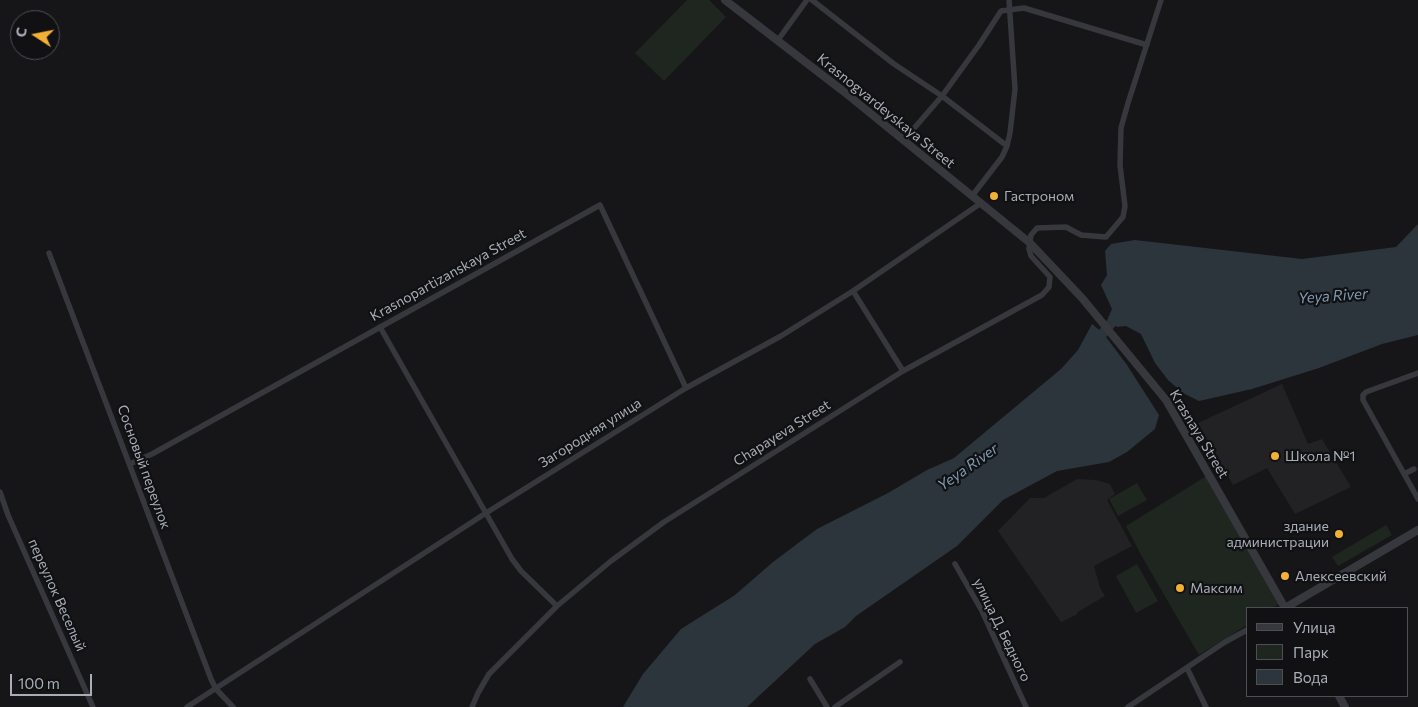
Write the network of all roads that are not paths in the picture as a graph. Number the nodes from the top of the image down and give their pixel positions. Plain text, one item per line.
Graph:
1 (726, 0) edge
2 (807, 0) edge
3 (812, 0) edge
4 (1009, 0) edge
5 (1161, 0) edge
6 (1011, 10) junction
7 (778, 40) junction
8 (1146, 45) junction
9 (942, 96) junction
10 (903, 141) junction
11 (1007, 146) junction
12 (972, 196) junction
13 (980, 204) junction
14 (1030, 243) junction
15 (49, 253) dead end
16 (853, 290) junction
17 (380, 327) junction
18 (903, 371) junction
19 (1418, 373) edge
20 (686, 388) junction
21 (130, 464) junction
22 (1414, 469) dead end
23 (1404, 474) junction
24 (0, 492) edge
25 (1417, 498) edge
26 (486, 513) junction
27 (1418, 530) edge
28 (955, 564) dead end
29 (558, 606) junction
30 (1284, 607) edge
31 (1287, 607) edge
32 (1246, 631) edge
33 (900, 662) dead end
34 (1187, 668) junction
35 (810, 678) dead end
36 (216, 689) junction
37 (93, 707) edge
38 (188, 707) edge
39 (234, 707) edge
40 (472, 707) edge
41 (827, 707) edge
42 (835, 707) edge
43 (1026, 707) edge
44 (1128, 707) edge
45 (1206, 707) edge

1 - 7 street, Krasnogvardeyskaya Street
2 - 7 street
3 - 9 street
4 - 6 street
5 - 8 street
6 - 8 street
6 - 9 street
6 - 11 street
7 - 10 street, Krasnogvardeyskaya Street
8 - 14 street
9 - 10 street
9 - 11 street
10 - 12 street, Krasnogvardeyskaya Street
11 - 12 street
12 - 13 street, Krasnogvardeyskaya Street
13 - 14 street, Krasnogvardeyskaya Street
13 - 16 street, Загородняя улица
14 - 18 street, Chapayeva Street
14 - 30 street, Krasnaya Street
15 - 21 street, Сосновый переулок
16 - 18 street
16 - 20 street, Загородняя улица
17 - 20 street, Krasnopartizanskaya Street
17 - 21 street, Krasnopartizanskaya Street
17 - 26 street
18 - 29 street, Chapayeva Street
19 - 23 street
20 - 26 street, Загородняя улица
21 - 36 street, Сосновый переулок
22 - 23 street
23 - 25 street
24 - 37 street, переулок Веселый
26 - 29 street
26 - 36 street, Загородняя улица
27 - 31 street
28 - 43 street, улица Д. Бедного
29 - 40 street, Chapayeva Street
32 - 34 street
33 - 42 street
34 - 44 street
34 - 45 street
35 - 41 street
36 - 38 street, Загородняя улица
36 - 39 street

